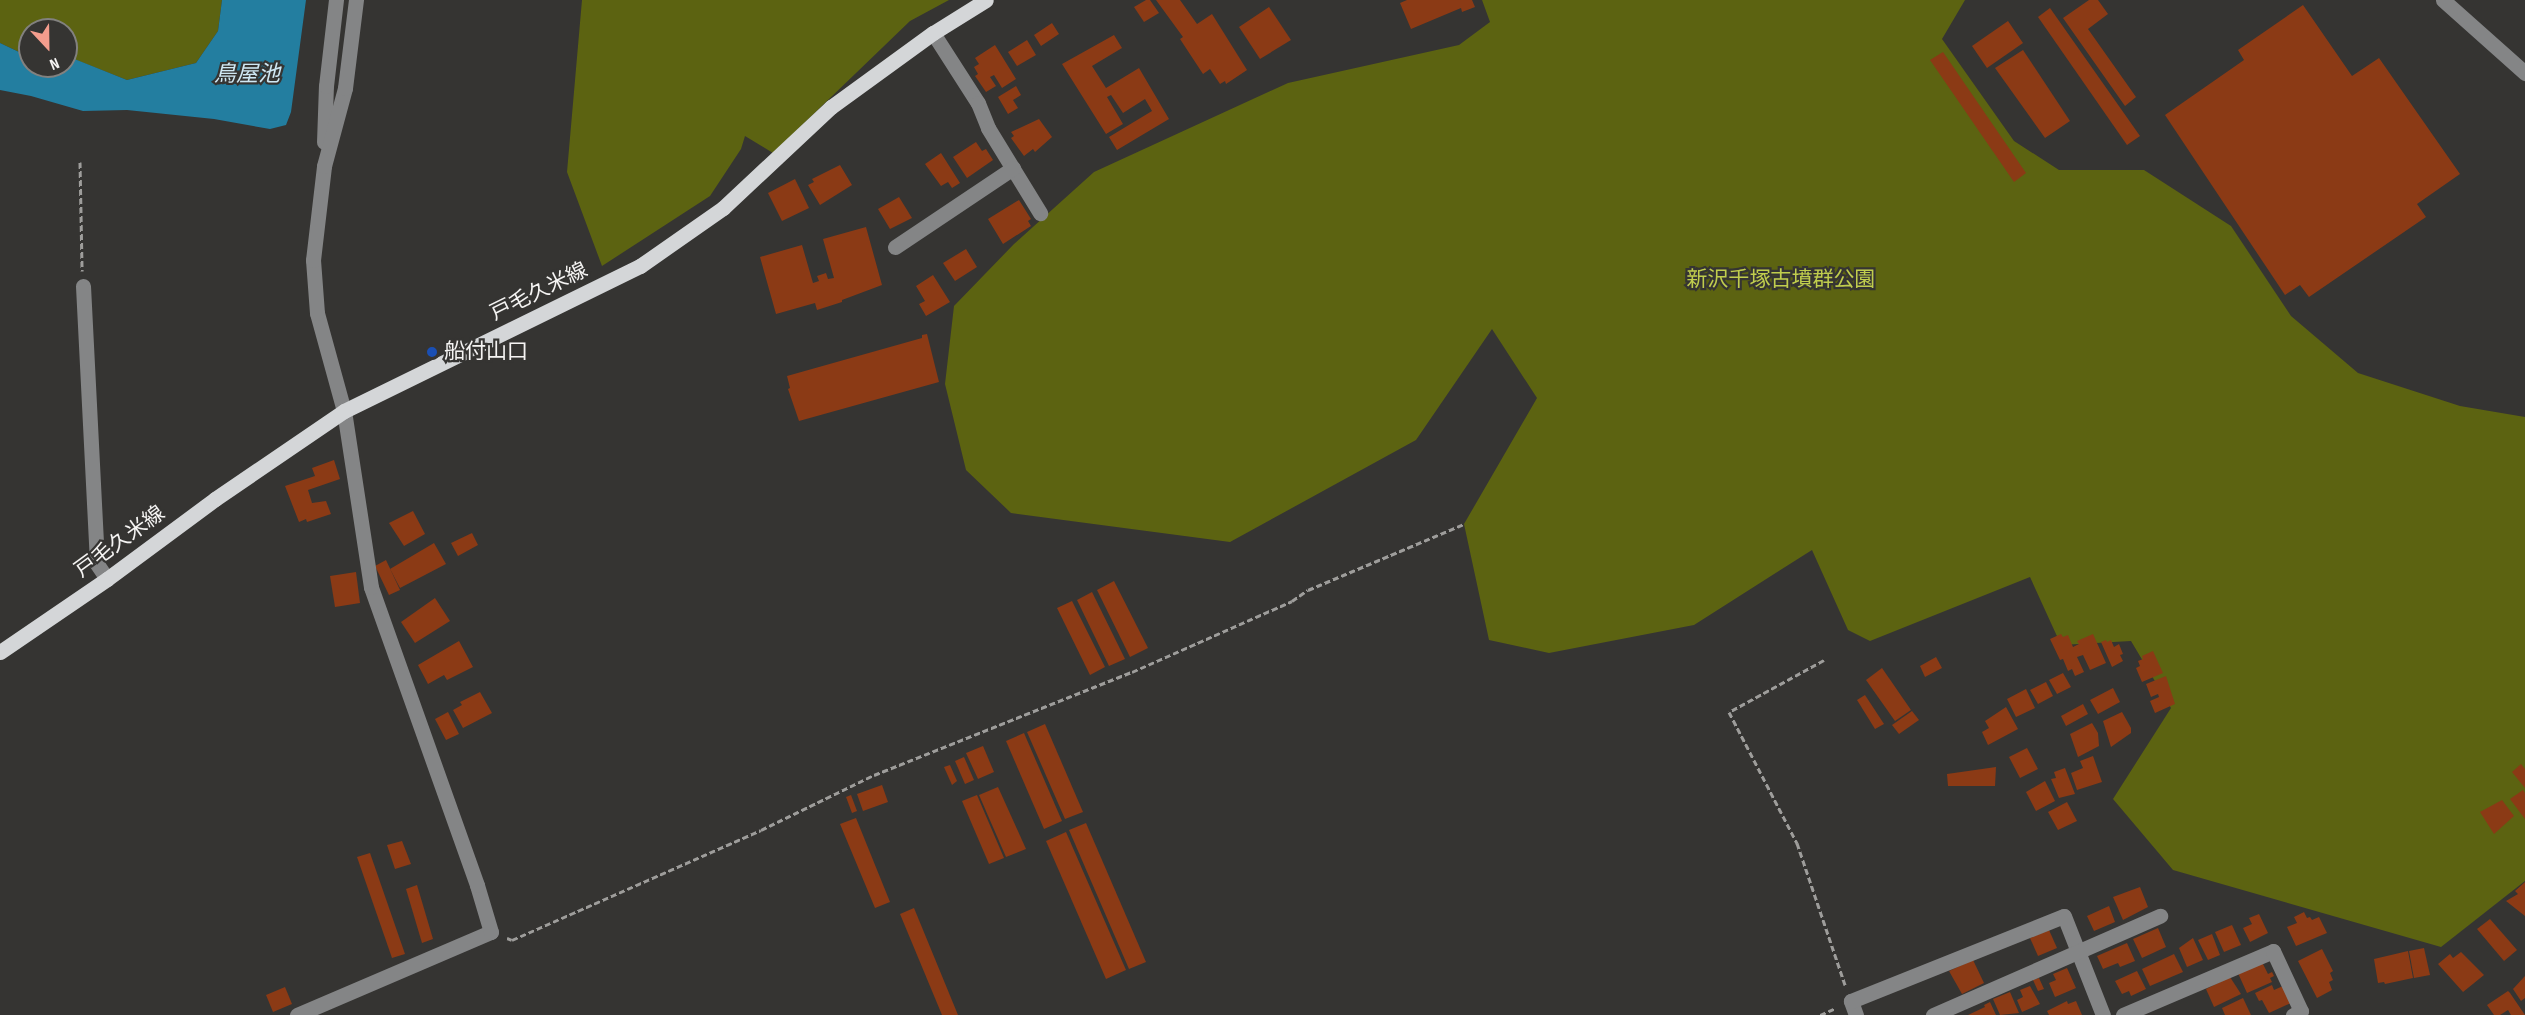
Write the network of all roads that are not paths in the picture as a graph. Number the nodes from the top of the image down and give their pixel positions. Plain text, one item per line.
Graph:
1 (336, 0) edge
2 (356, 0) edge
3 (986, 0) edge
4 (2443, 0) edge
5 (933, 33) junction
6 (2525, 73) edge
7 (324, 166) junction
8 (1012, 168) junction
9 (1040, 213) dead end
10 (895, 247) dead end
11 (83, 286) road end
12 (344, 411) junction
13 (107, 579) junction
14 (0, 652) edge
15 (2160, 916) dead end
16 (2078, 953) junction
17 (1853, 1008) edge
18 (297, 1015) edge
19 (1933, 1015) edge
20 (2103, 1015) edge
21 (2123, 1015) edge
22 (2293, 1015) edge

1 - 7 street
2 - 7 street
3 - 5 main road, 戸毛久米線
4 - 6 street
5 - 8 street
5 - 12 main road, 戸毛久米線
7 - 12 street
8 - 9 street
8 - 10 street
11 - 13 street
12 - 13 main road, 戸毛久米線
12 - 18 street
13 - 14 main road, 戸毛久米線
15 - 16 street
16 - 17 street
16 - 19 street
16 - 20 street
21 - 22 street

